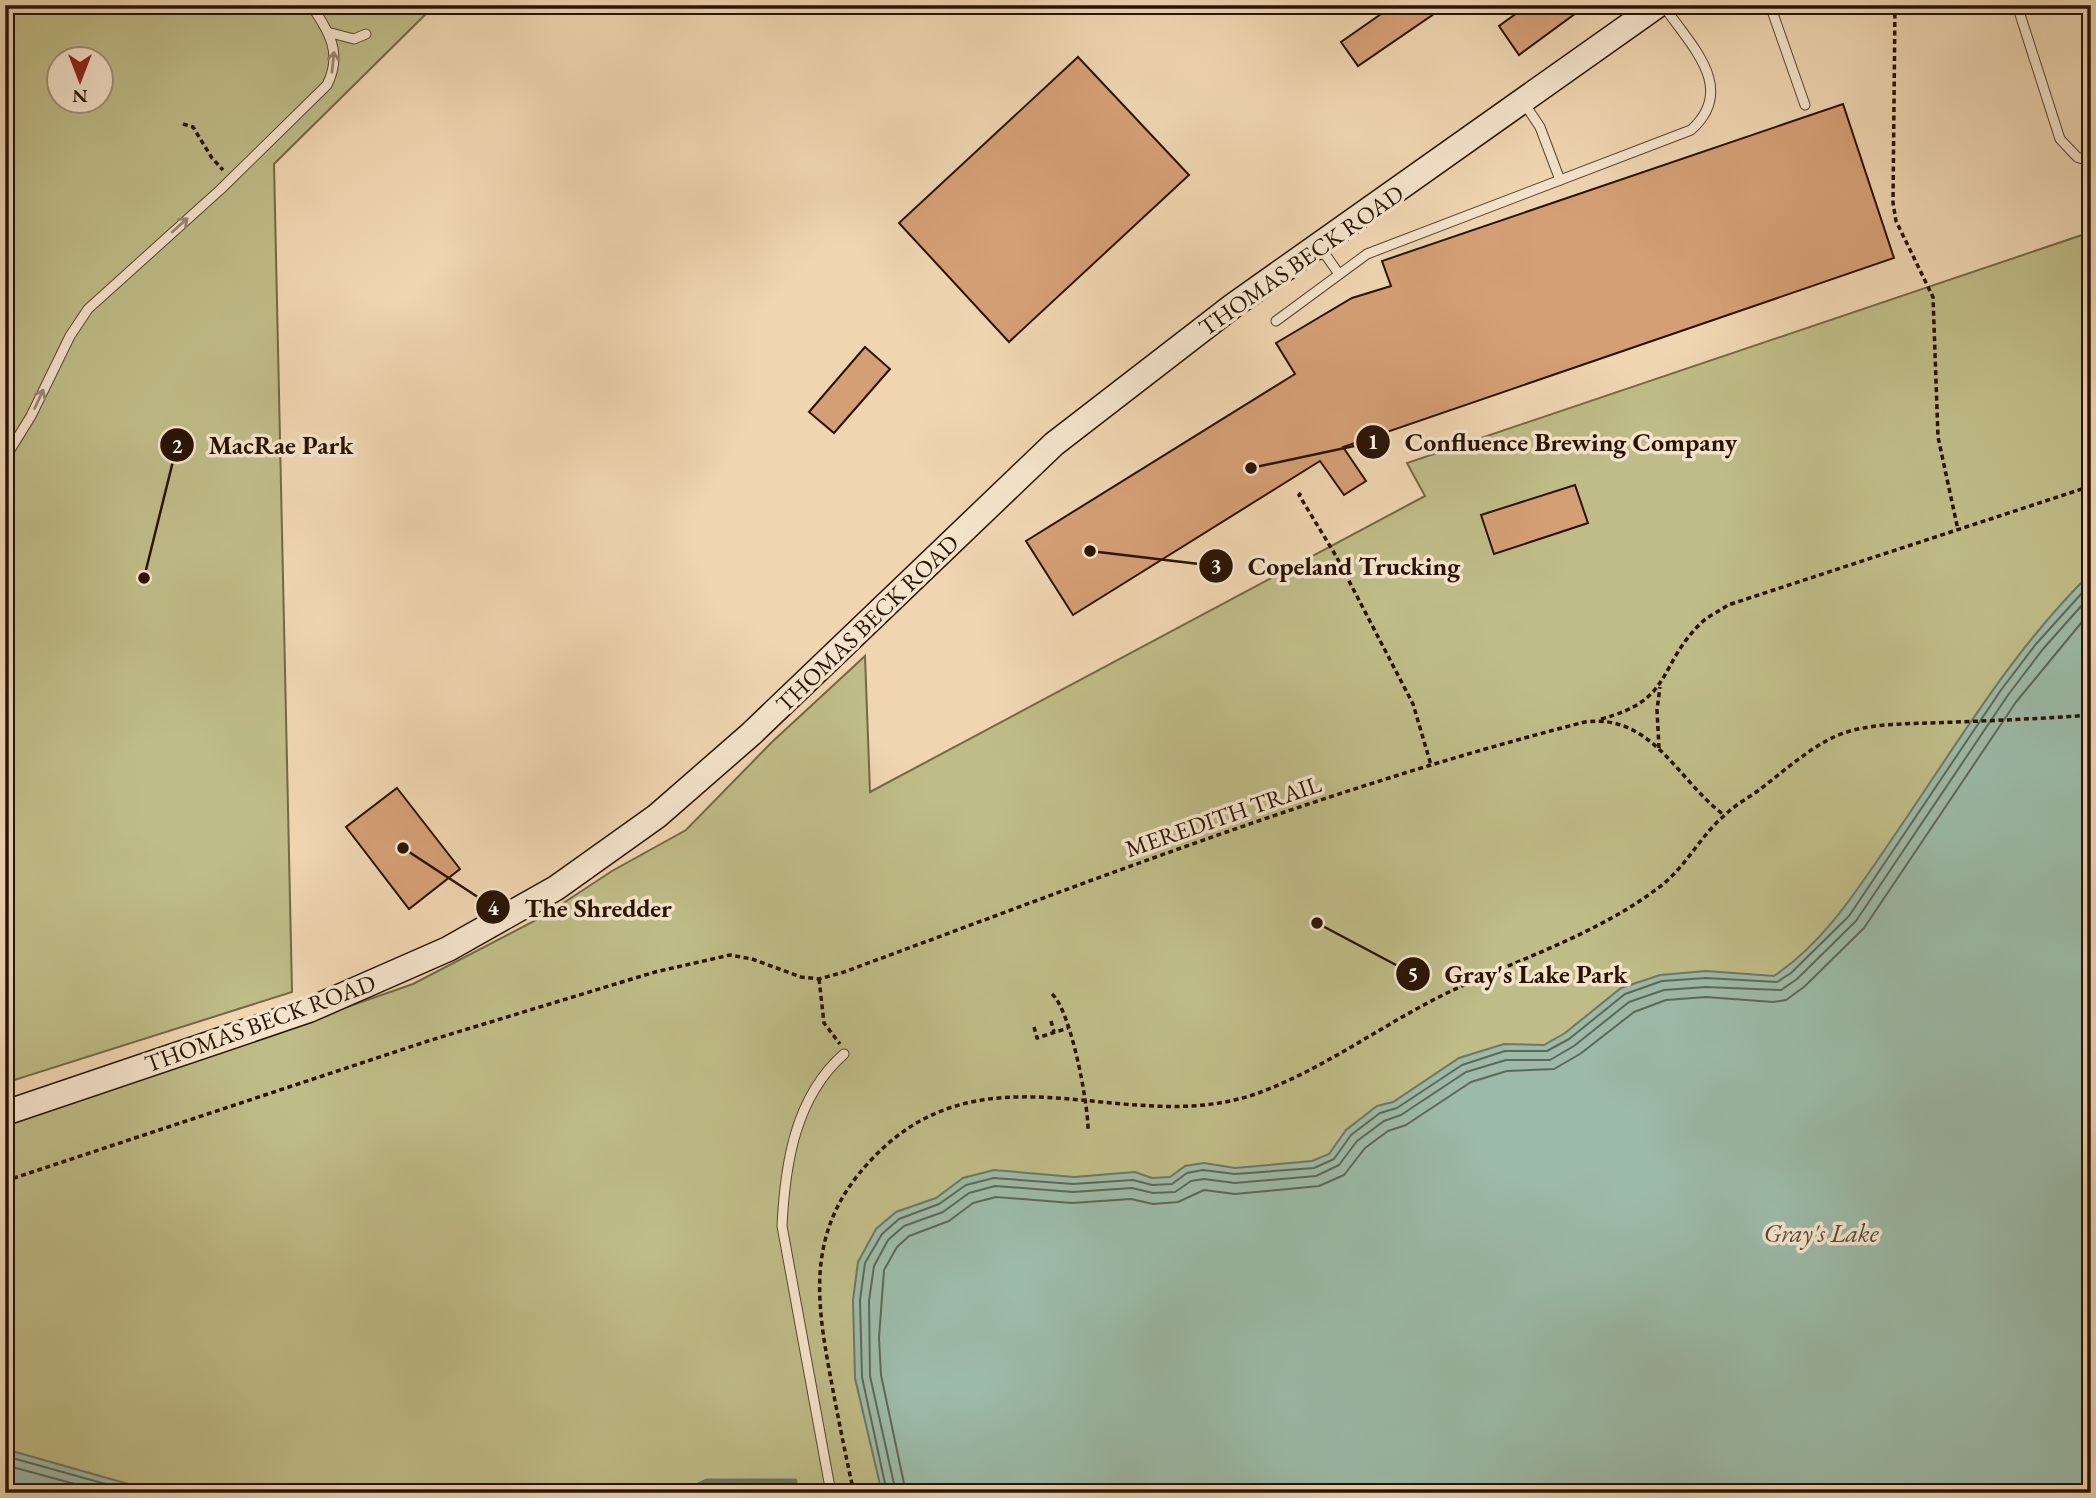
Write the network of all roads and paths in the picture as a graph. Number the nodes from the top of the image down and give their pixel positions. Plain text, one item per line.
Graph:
1 (312, 5) edge
2 (1660, 5) edge
3 (1770, 5) edge
4 (1895, 5) edge
5 (2017, 5) edge
6 (331, 33) junction
7 (366, 34) dead end
8 (1524, 103) junction
9 (1805, 105) dead end
10 (183, 124) dead end
11 (2091, 163) edge
12 (223, 170) dead end
13 (1560, 180) junction
14 (1319, 246) junction
15 (1339, 274) junction
16 (1276, 321) dead end
17 (5, 458) edge
18 (2091, 486) edge
19 (1301, 493) dead end
20 (1958, 530) junction
21 (1661, 685) junction
22 (2091, 715) edge
23 (1599, 720) junction
24 (1659, 748) junction
25 (1431, 765) junction
26 (1724, 815) junction
27 (819, 979) junction
28 (1052, 994) dead end
29 (1051, 1021) dead end
30 (1034, 1027) dead end
31 (1068, 1028) junction
32 (1054, 1032) junction
33 (844, 1054) joint
34 (1086, 1098) junction
35 (5, 1113) edge
36 (1088, 1129) dead end
37 (5, 1181) edge
38 (831, 1493) edge
39 (855, 1493) edge

1 - 6 lane
2 - 8 main road, THOMAS BECK ROAD
2 - 13 lane
3 - 9 lane
4 - 20 path
5 - 11 lane
6 - 7 lane
17 -> 6 lane
8 - 13 lane
8 - 14 main road, THOMAS BECK ROAD
10 - 12 path
13 - 15 lane
14 - 15 lane
14 - 35 main road, THOMAS BECK ROAD
15 - 16 lane
18 - 20 path
19 - 25 path
20 - 21 path
21 - 23 path
21 - 24 path
22 - 26 path
23 - 24 path, MEREDITH TRAIL
23 - 25 path, MEREDITH TRAIL
24 - 26 path, MEREDITH TRAIL
25 - 27 path, MEREDITH TRAIL
26 - 34 path
27 - 33 path
27 - 37 path
28 - 31 path
29 - 32 path
30 - 32 path
31 - 32 path
31 - 34 path
33 - 38 lane
34 - 36 path
34 - 39 path

